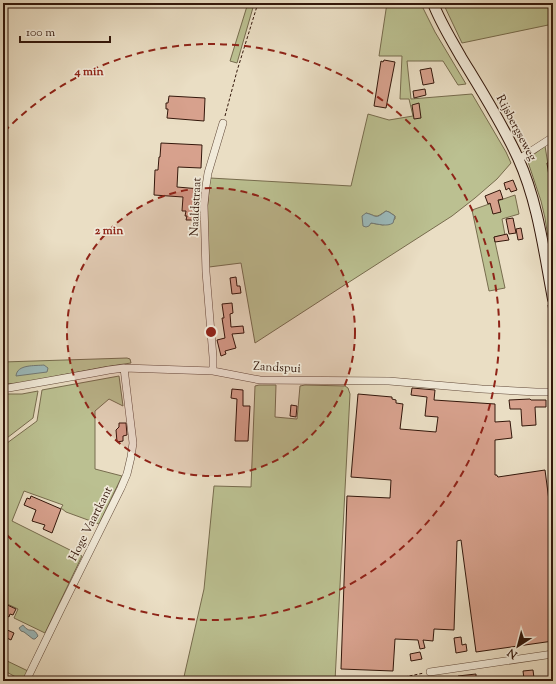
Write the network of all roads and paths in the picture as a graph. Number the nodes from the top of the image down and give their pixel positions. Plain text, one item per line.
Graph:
1 (258, 3) edge
2 (433, 3) edge
3 (223, 123) joint
4 (553, 137) edge
5 (518, 158) junction
6 (553, 299) edge
7 (124, 368) junction
8 (213, 371) junction
9 (3, 389) edge
10 (553, 392) edge
11 (553, 654) edge
12 (430, 672) joint
13 (26, 681) edge
14 (385, 681) edge

1 - 3 path
2 - 5 main road, Rijsbergseweg
3 - 8 street, Naaldstraat
4 - 5 street
5 - 6 main road, Rijsbergseweg
7 - 8 street, Zandspui
7 - 9 street, Zandspui
7 - 13 street, Hoge Vaartkant
8 - 10 street, Zandspui
11 - 12 street
12 - 14 path

